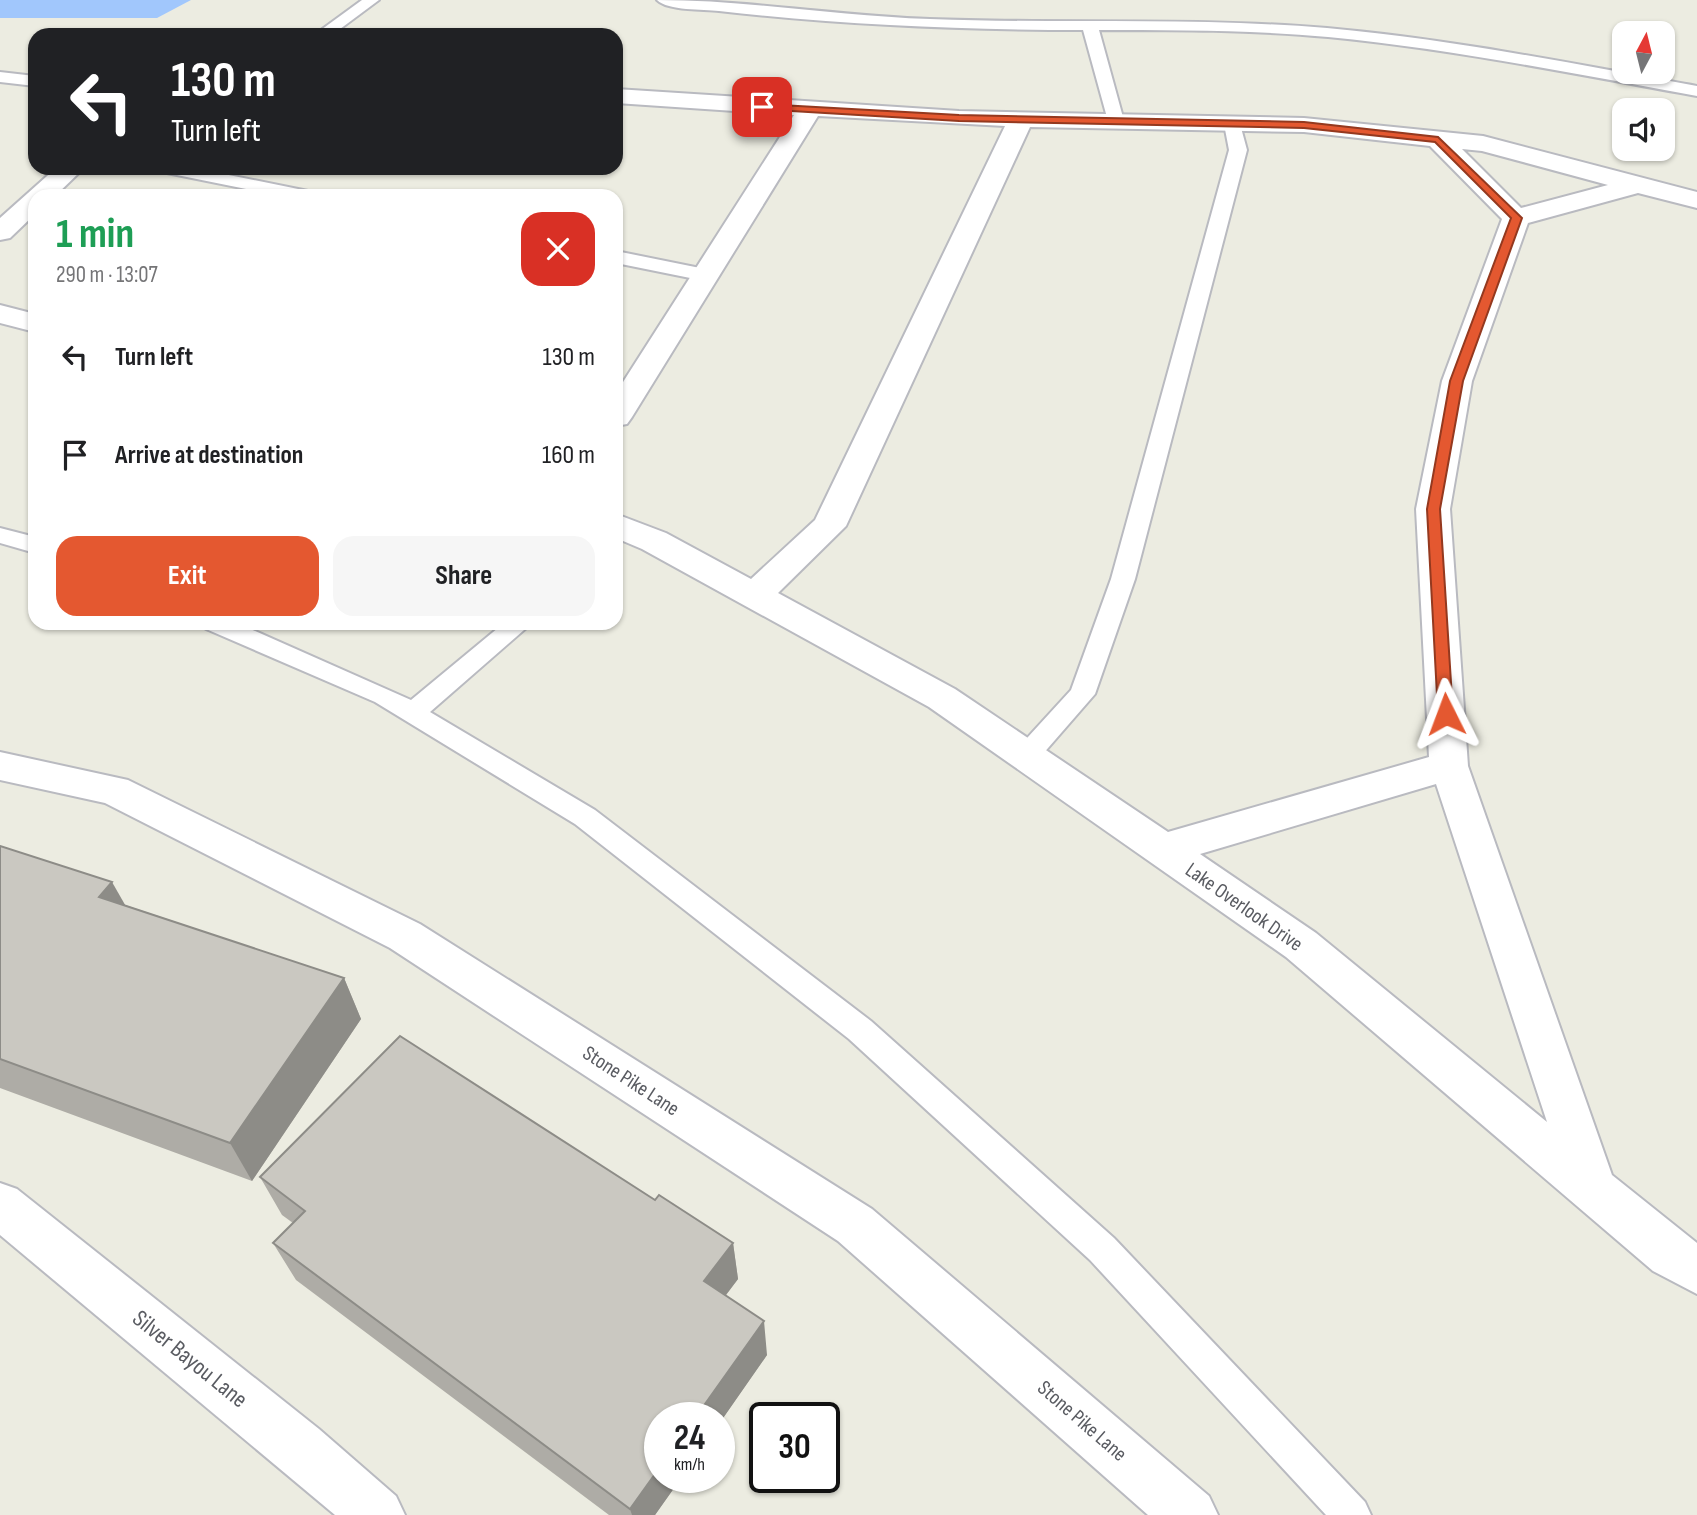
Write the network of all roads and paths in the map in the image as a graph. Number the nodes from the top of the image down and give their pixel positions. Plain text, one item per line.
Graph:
1 (372, 0) edge
2 (664, 0) edge
3 (1090, 26) junction
4 (332, 28) edge
5 (0, 77) edge
6 (28, 80) edge
7 (1697, 91) edge
8 (623, 96) edge
9 (810, 109) junction
10 (1021, 119) junction
11 (1116, 121) junction
12 (1232, 124) junction
13 (1438, 140) junction
14 (63, 175) edge
15 (202, 175) edge
16 (1639, 185) junction
17 (48, 189) edge
18 (273, 189) edge
19 (1697, 200) edge
20 (28, 206) edge
21 (1516, 218) junction
22 (0, 232) edge
23 (623, 258) edge
24 (705, 275) junction
25 (0, 314) edge
26 (28, 321) edge
27 (623, 406) edge
28 (623, 534) edge
29 (0, 535) edge
30 (28, 543) edge
31 (754, 596) junction
32 (231, 630) edge
33 (512, 630) edge
34 (412, 713) junction
35 (1026, 756) junction
36 (0, 766) edge
37 (1449, 766) junction
38 (1162, 850) junction
39 (1593, 1190) junction
40 (0, 1205) edge
41 (1697, 1270) edge
42 (377, 1515) edge
43 (1191, 1515) edge
44 (1352, 1515) edge

1 - 4 lane
2 - 3 lane
3 - 7 lane
3 - 11 lane
5 - 6 lane
8 - 9 street
9 - 10 street
9 - 24 street
10 - 11 street
10 - 31 street
11 - 12 street
12 - 13 street
12 - 35 lane
13 - 16 street
13 - 21 street
14 - 17 street
15 - 18 lane
16 - 19 street
16 - 21 street
20 - 22 street
21 - 37 street
23 - 24 lane
24 - 27 street
25 - 26 street
28 - 31 street, Lake Overlook Drive
29 - 30 lane
31 - 35 street, Lake Overlook Drive
32 - 34 lane
33 - 34 lane
34 - 44 lane
35 - 38 street, Lake Overlook Drive
36 - 43 street, Stone Pike Lane
37 - 38 street
37 - 39 street
38 - 39 street, Lake Overlook Drive
39 - 41 street, Lake Overlook Drive
40 - 42 street, Silver Bayou Lane

